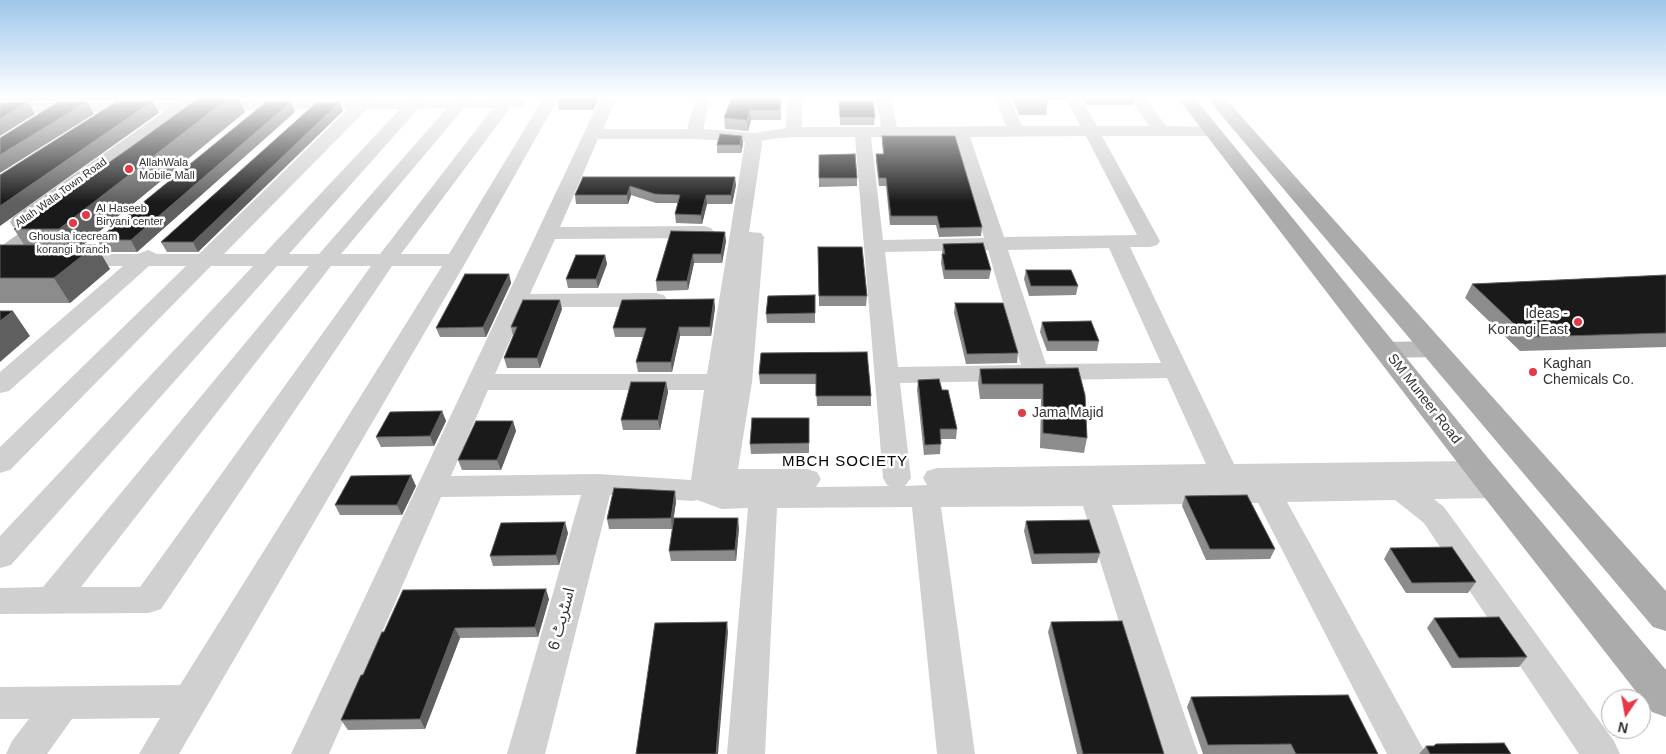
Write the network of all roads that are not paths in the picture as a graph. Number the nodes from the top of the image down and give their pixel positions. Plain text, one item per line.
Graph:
1 (155, 132) edge
2 (161, 132) edge
3 (334, 132) edge
4 (387, 132) edge
5 (434, 132) edge
6 (483, 132) edge
7 (530, 132) edge
8 (777, 132) edge
9 (885, 132) edge
10 (1039, 132) edge
11 (1092, 132) edge
12 (1141, 132) edge
13 (1182, 132) edge
14 (1246, 132) edge
15 (592, 134) joint
16 (694, 134) joint
17 (1215, 134) junction
18 (1093, 135) junction
19 (775, 136) junction
20 (863, 138) junction
21 (963, 138) junction
22 (745, 177) junction
23 (739, 232) junction
24 (548, 233) junction
25 (0, 238) edge
26 (166, 240) edge
27 (102, 241) edge
28 (1117, 242) junction
29 (997, 244) junction
30 (874, 246) junction
31 (0, 259) edge
32 (27, 260) edge
33 (53, 260) edge
34 (80, 260) junction
35 (144, 260) junction
36 (205, 260) junction
37 (269, 260) junction
38 (325, 260) junction
39 (386, 260) junction
40 (456, 260) junction
41 (680, 300) edge
42 (516, 301) junction
43 (1434, 349) junction
44 (1386, 350) junction
45 (1176, 370) junction
46 (1036, 372) junction
47 (887, 375) junction
48 (480, 382) junction
49 (718, 382) junction
50 (0, 385) edge
51 (0, 463) edge
52 (1225, 475) junction
53 (897, 478) junction
54 (1488, 479) junction
55 (1396, 481) junction
56 (716, 483) junction
57 (598, 484) junction
58 (432, 487) junction
59 (1267, 492) junction
60 (925, 495) junction
61 (1094, 495) junction
62 (763, 497) junction
63 (0, 556) edge
64 (0, 601) edge
65 (52, 601) junction
66 (1666, 616) edge
67 (1666, 699) edge
68 (63, 702) junction
69 (190, 702) junction
70 (0, 703) edge
71 (25, 754) edge
72 (158, 754) edge
73 (310, 754) edge
74 (526, 754) edge
75 (746, 754) edge
76 (956, 754) edge
77 (1179, 754) edge
78 (1407, 754) edge
79 (1601, 754) edge

1 - 25 main road, Allah Wala Town Road
2 - 31 main road, Allah Wala Town Road
3 - 36 street
4 - 37 street
5 - 38 street
6 - 39 street
7 - 40 street
8 - 19 street
9 - 19 street
10 - 18 street
11 - 18 street
12 - 18 street
13 - 17 street
14 - 43 main road
15 - 16 street
15 - 24 street
16 - 19 street
17 - 18 street
17 - 44 main road, SM Muneer Road
18 - 21 street
18 - 28 street
19 - 20 street
19 - 22 street
20 - 21 street
20 - 30 street
21 - 29 street
22 - 23 street
22 - 56 street
23 - 24 street
23 - 49 street
24 - 42 street
26 - 35 street
27 - 34 street
28 - 29 street
28 - 45 street
29 - 30 street
29 - 46 street
30 - 47 street
31 - 32 street
33 - 34 street
34 - 35 street
35 - 36 street
35 - 50 street
36 - 37 street
36 - 51 street
37 - 38 street
37 - 63 street
38 - 39 street
38 - 65 street
39 - 40 street
39 - 65 street
40 - 69 street
41 - 42 street
42 - 48 street
43 - 44 main road
43 - 66 main road
44 - 54 main road, SM Muneer Road
45 - 46 street
45 - 52 street
46 - 47 street
47 - 53 street
48 - 49 street
48 - 58 street
49 - 56 street
52 - 53 street
52 - 55 street
53 - 56 street
54 - 55 street
54 - 67 main road, SM Muneer Road
55 - 59 street
55 - 79 street
56 - 57 street
56 - 62 street
57 - 58 street
57 - 74 street, اسٹریٹ 6
58 - 73 street
59 - 61 street
59 - 78 street
60 - 61 street
60 - 62 street
60 - 76 street
61 - 77 street
62 - 75 street
64 - 65 street
68 - 69 street
68 - 70 street
68 - 71 street
69 - 72 street

